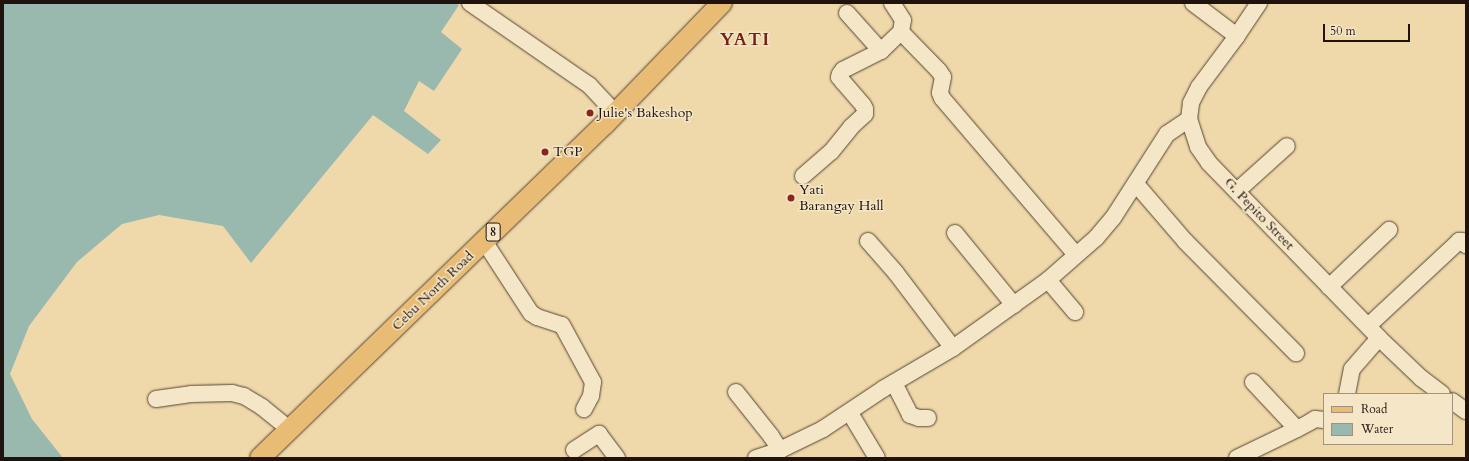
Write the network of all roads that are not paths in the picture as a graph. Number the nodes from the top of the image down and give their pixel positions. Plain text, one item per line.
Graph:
1 (470, 3) edge
2 (722, 3) edge
3 (892, 3) edge
4 (1193, 3) edge
5 (1258, 3) edge
6 (847, 13) dead end
7 (901, 32) junction
8 (1237, 36) junction
9 (881, 51) junction
10 (614, 113) junction
11 (1189, 119) junction
12 (1287, 146) dead end
13 (804, 176) dead end
14 (1136, 184) junction
15 (1237, 191) junction
16 (1389, 230) dead end
17 (955, 233) dead end
18 (484, 241) junction
19 (868, 241) dead end
20 (1466, 245) edge
21 (1076, 255) junction
22 (1048, 280) junction
23 (1329, 287) junction
24 (1014, 305) junction
25 (1075, 312) dead end
26 (1368, 326) junction
27 (1379, 338) junction
28 (953, 348) junction
29 (1296, 353) dead end
30 (1253, 382) dead end
31 (894, 383) junction
32 (736, 392) dead end
33 (1347, 393) edge
34 (1441, 393) edge
35 (156, 399) dead end
36 (1453, 402) edge
37 (584, 409) dead end
38 (1466, 411) edge
39 (850, 413) junction
40 (928, 418) dead end
41 (1323, 420) edge
42 (290, 430) junction
43 (1297, 430) junction
44 (574, 450) dead end
45 (775, 454) edge
46 (260, 458) edge
47 (617, 458) edge
48 (756, 458) edge
49 (877, 458) edge
50 (1237, 458) edge

1 - 10 street
2 - 10 main road, Cebu North Road / 8
3 - 7 street
4 - 8 street
5 - 8 street, G. Pepito Street
6 - 9 street
7 - 9 street
7 - 21 street
8 - 11 street, G. Pepito Street
9 - 13 street
10 - 18 main road, Cebu North Road / 8
11 - 14 street
11 - 15 street, G. Pepito Street
12 - 15 street
14 - 21 street
14 - 29 street
15 - 23 street, G. Pepito Street
16 - 23 street
17 - 24 street
18 - 37 street
18 - 42 main road, Cebu North Road / 8
19 - 28 street
20 - 26 street
21 - 22 street
22 - 24 street
22 - 25 street
23 - 26 street, G. Pepito Street
24 - 28 street
26 - 27 street, G. Pepito Street
27 - 33 street
27 - 34 street, G. Pepito Street
28 - 31 street
30 - 43 street
31 - 39 street
31 - 40 street
32 - 45 street
35 - 42 street
36 - 38 street
39 - 45 street
39 - 49 street
41 - 43 street
42 - 46 main road, Cebu North Road / 8
43 - 50 street
44 - 47 street
45 - 48 street

